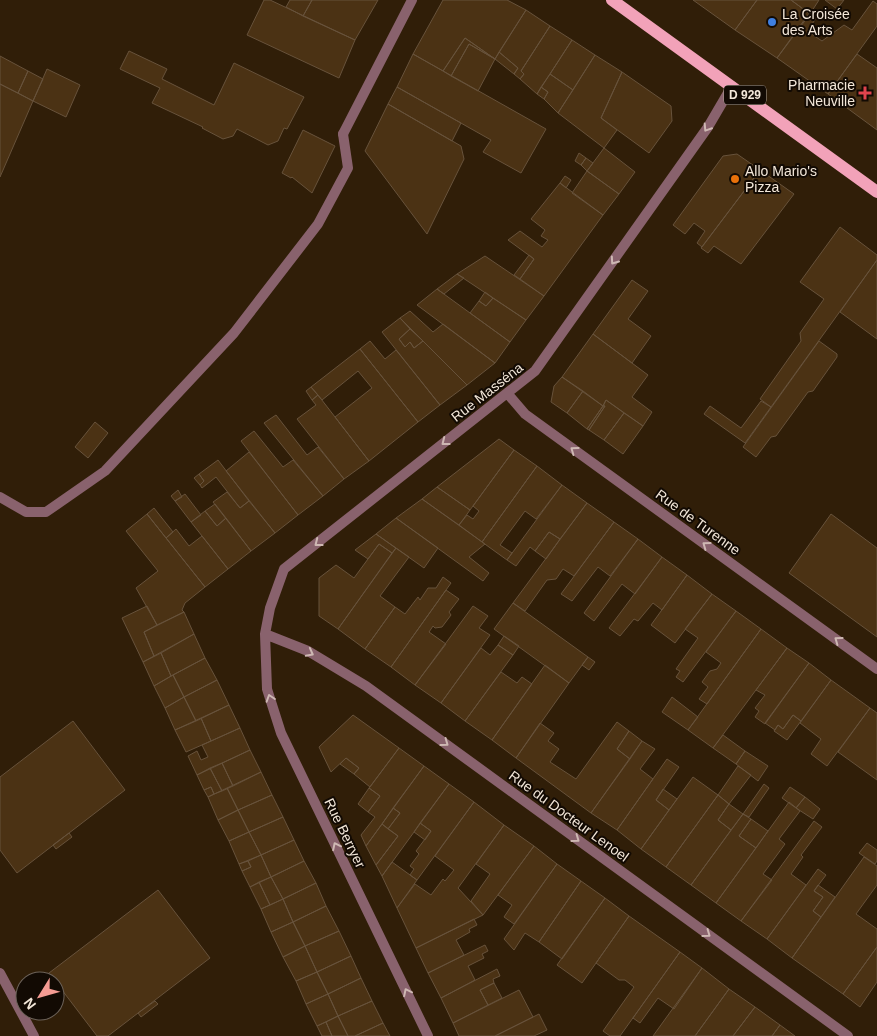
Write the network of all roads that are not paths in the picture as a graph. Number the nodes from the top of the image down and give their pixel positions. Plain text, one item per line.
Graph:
1 (412, 0) edge
2 (612, 0) edge
3 (732, 86) junction
4 (877, 192) edge
5 (507, 393) junction
6 (0, 497) edge
7 (265, 634) junction
8 (877, 669) edge
9 (0, 973) edge
10 (34, 1036) edge
11 (428, 1036) edge
12 (848, 1036) edge

1 - 6 street
2 - 3 main road, D 929
3 - 4 main road, D 929
3 -> 5 street, Rue Masséna
5 -> 7 street, Rue Masséna
8 -> 5 street, Rue de Turenne
11 -> 7 street, Rue Berryer
7 -> 12 street, Rue du Docteur Lenoel
9 - 10 street

